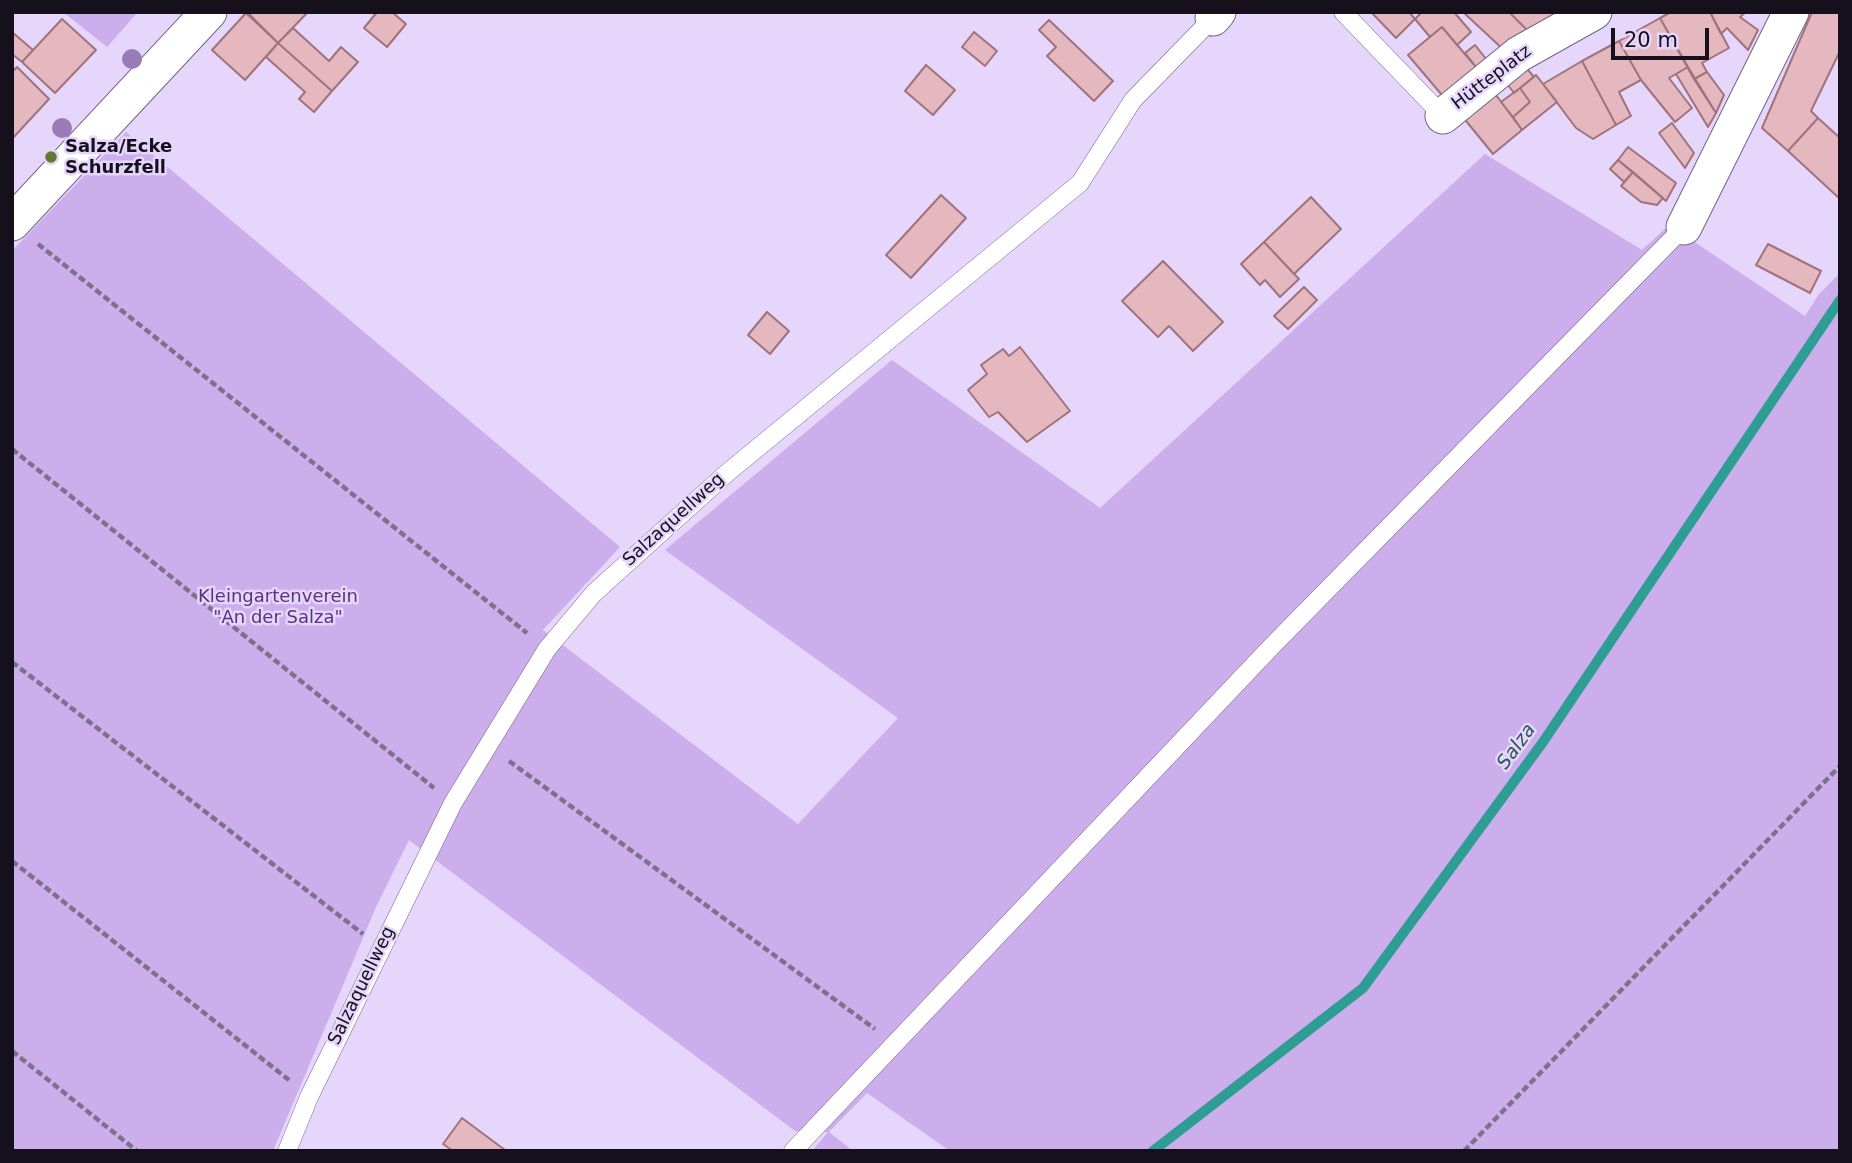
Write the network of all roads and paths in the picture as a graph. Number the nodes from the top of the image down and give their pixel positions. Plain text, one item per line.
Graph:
1 (209, 12) edge
2 (1343, 12) edge
3 (1594, 12) edge
4 (1791, 12) edge
5 (1216, 15) edge
6 (1443, 116) joint
7 (1684, 227) joint
8 (23, 232) edge
9 (12, 449) edge
10 (547, 649) junction
11 (12, 662) edge
12 (487, 746) junction
13 (1840, 766) edge
14 (453, 803) junction
15 (12, 862) edge
16 (380, 947) junction
17 (895, 1044) junction
18 (12, 1051) edge
19 (309, 1097) junction
20 (137, 1151) edge
21 (287, 1151) edge
22 (793, 1151) edge
23 (1464, 1151) edge

1 - 8 street
2 - 6 lane, Hütteplatz
3 - 6 street, Hütteplatz
4 - 7 street
5 - 10 lane, Salzaquellweg
7 - 17 lane
8 - 10 path
9 - 14 path
10 - 12 lane, Salzaquellweg
11 - 16 path
12 - 14 lane, Salzaquellweg
12 - 17 path
13 - 23 path
14 - 16 lane, Salzaquellweg
15 - 19 path
16 - 19 lane, Salzaquellweg
17 - 22 lane
18 - 20 path
19 - 21 lane, Salzaquellweg

